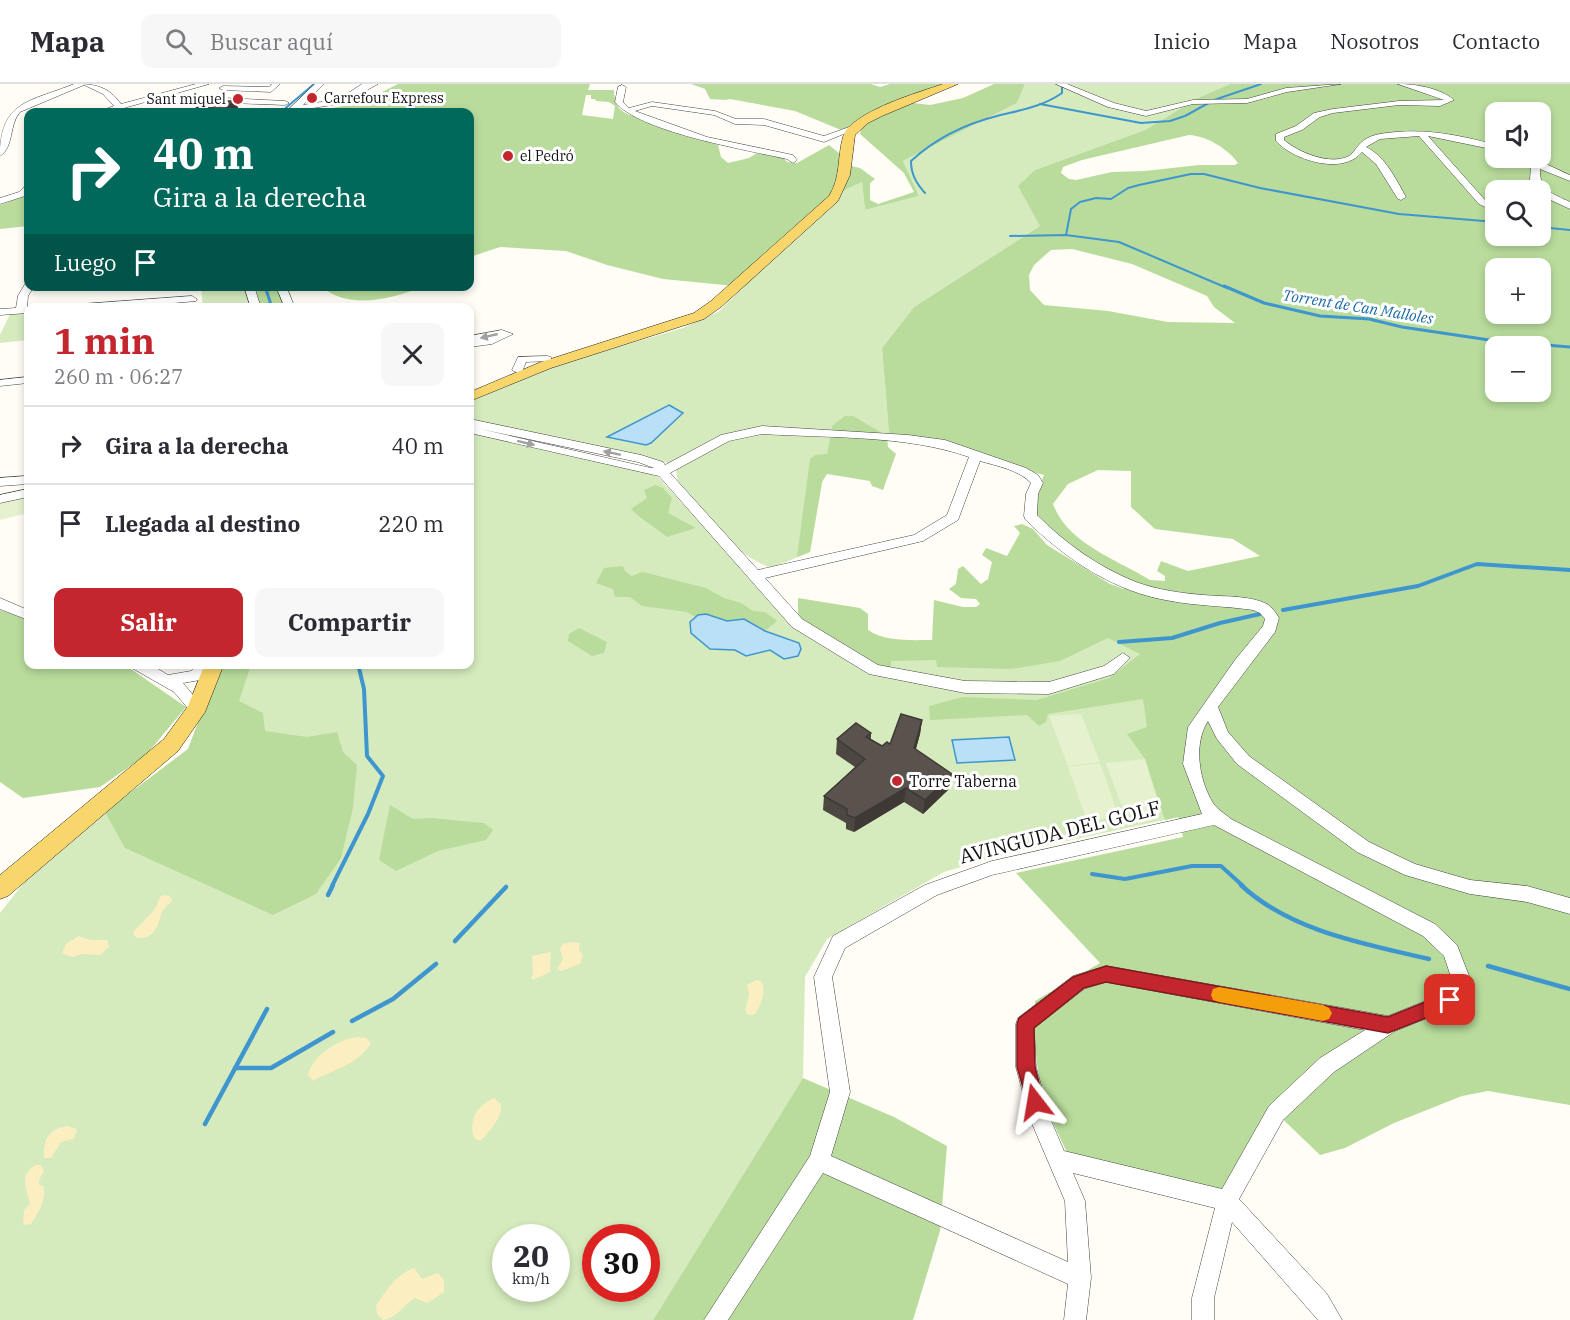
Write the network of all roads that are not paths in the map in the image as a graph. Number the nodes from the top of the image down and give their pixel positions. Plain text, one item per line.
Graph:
1 (81, 84) edge
2 (88, 84) edge
3 (205, 84) edge
4 (276, 84) edge
5 (320, 84) edge
6 (374, 84) edge
7 (953, 84) edge
8 (1060, 84) edge
9 (1337, 84) edge
10 (1402, 84) edge
11 (102, 85) edge
12 (222, 86) edge
13 (622, 87) dead end
14 (227, 100) junction
15 (118, 108) edge
16 (228, 108) edge
17 (278, 108) edge
18 (294, 108) edge
19 (303, 108) edge
20 (629, 112) junction
21 (1422, 134) junction
22 (812, 137) junction
23 (824, 139) junction
24 (845, 141) junction
25 (1485, 145) edge
26 (1361, 148) junction
27 (0, 153) edge
28 (793, 160) dead end
29 (1536, 168) edge
30 (1547, 168) edge
31 (1570, 178) edge
32 (24, 191) edge
33 (1401, 197) dead end
34 (0, 201) edge
35 (1485, 204) edge
36 (1570, 206) edge
37 (24, 310) edge
38 (0, 312) edge
39 (664, 328) junction
40 (474, 338) edge
41 (474, 344) edge
42 (526, 366) junction
43 (24, 380) edge
44 (0, 383) edge
45 (474, 389) edge
46 (474, 395) edge
47 (474, 424) edge
48 (474, 431) edge
49 (976, 455) junction
50 (662, 472) junction
51 (24, 480) edge
52 (0, 482) edge
53 (24, 494) edge
54 (0, 499) edge
55 (754, 576) junction
56 (0, 603) edge
57 (24, 613) edge
58 (1123, 658) dead end
59 (145, 669) edge
60 (204, 669) edge
61 (208, 669) edge
62 (165, 681) junction
63 (1210, 706) junction
64 (196, 708) junction
65 (1218, 817) junction
66 (0, 889) edge
67 (1570, 906) edge
68 (1388, 1025) junction
69 (1057, 1159) junction
70 (819, 1161) junction
71 (1227, 1201) junction
72 (1080, 1278) junction
73 (715, 1320) edge
74 (1075, 1320) edge
75 (1203, 1320) edge
76 (1331, 1320) edge

1 - 27 street
2 - 11 street
3 - 15 street
4 - 12 street
5 - 18 street
6 - 19 street
7 - 24 main road
8 - 9 street
10 - 26 street
11 - 15 street
12 - 14 street
13 - 20 street
14 - 16 street
14 - 17 street
20 - 22 street
20 - 28 street
21 - 25 street
21 - 26 street
21 - 35 street
22 - 23 street
22 - 24 street
23 - 24 street
23 - 24 street
24 - 39 main road
26 - 33 street
29 - 36 street
30 - 31 street
32 - 34 street
37 - 38 street
39 - 42 main road
39 - 42 main road
41 -> 40 street
42 - 45 main road
42 - 46 main road
43 - 44 street
50 -> 47 street
48 -> 50 street
49 - 50 street
49 - 55 street
49 - 63 street
50 - 55 street
51 - 52 street
53 - 54 street
55 - 58 street
56 - 57 street
59 - 62 street
60 - 62 street
61 - 64 main road
62 - 64 street
63 - 65 street
63 - 67 street
64 - 66 main road
65 - 68 street
65 - 70 street, AVINGUDA DEL GOLF
68 - 69 street
68 - 71 street
69 - 71 street
69 - 72 street
70 - 72 street
70 - 73 street, AVINGUDA DEL GOLF
71 - 75 street
71 - 76 street
72 - 74 street

